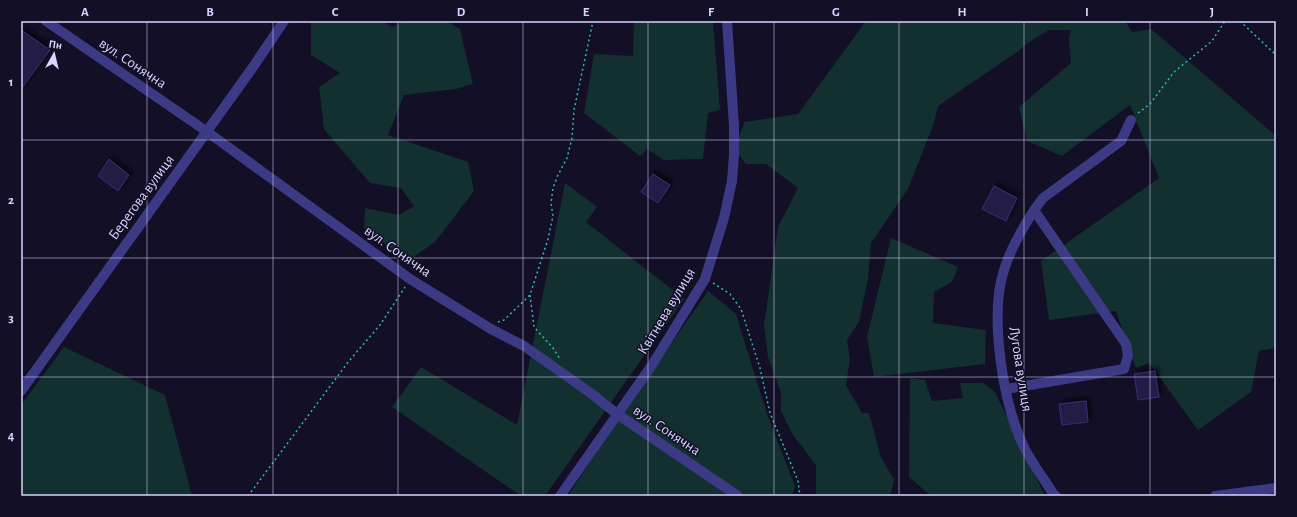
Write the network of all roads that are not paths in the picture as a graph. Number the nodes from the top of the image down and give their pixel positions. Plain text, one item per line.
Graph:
1 (46, 21) edge
2 (284, 21) edge
3 (727, 21) edge
4 (1131, 120) road end
5 (206, 131) junction
6 (1034, 210) junction
7 (1006, 389) junction
8 (21, 390) edge
9 (617, 414) junction
10 (1276, 488) edge
11 (560, 496) edge
12 (738, 496) edge
13 (1056, 496) edge
14 (1215, 496) edge

1 - 5 street, вул. Сонячна
2 - 5 street, Берегова вулиця
3 - 9 street, Квітнева вулиця
4 - 6 street, Лугова вулиця
5 - 8 street, Берегова вулиця
5 - 9 street, вул. Сонячна
6 - 7 street, Лугова вулиця
6 - 7 street
7 - 13 street, Лугова вулиця
9 - 11 street, Квітнева вулиця
9 - 12 street, вул. Сонячна
10 - 14 street

